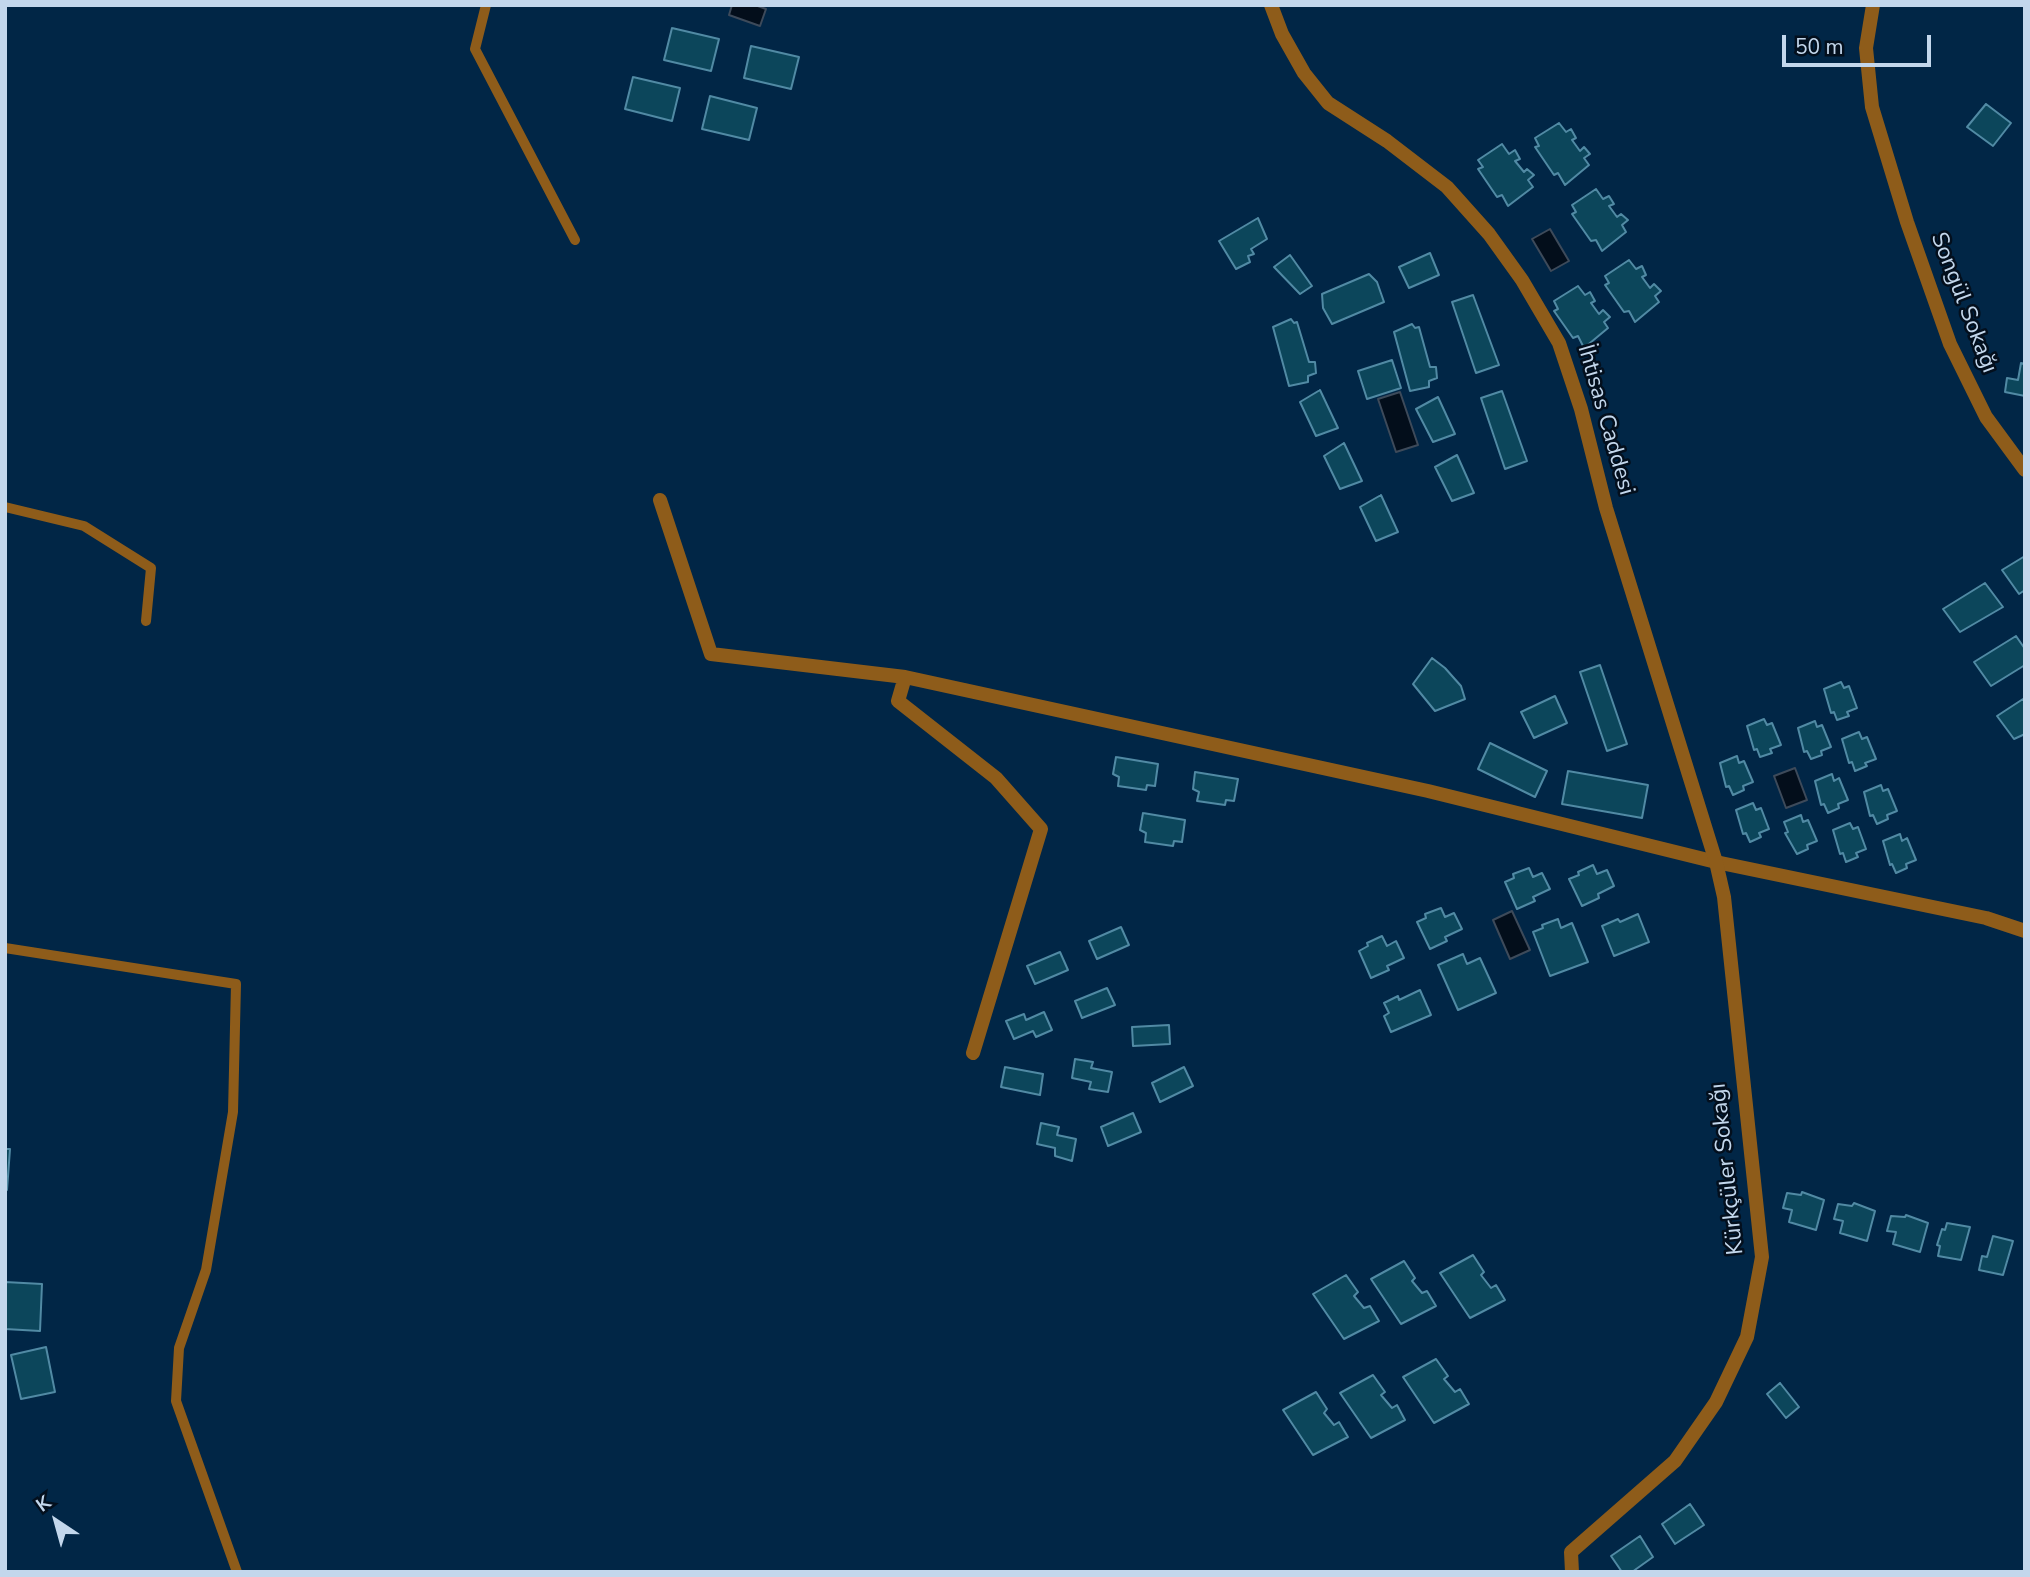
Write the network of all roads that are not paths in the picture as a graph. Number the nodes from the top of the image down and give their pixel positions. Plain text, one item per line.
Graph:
1 (486, 5) edge
2 (1271, 5) edge
3 (1873, 5) edge
4 (575, 240) dead end
5 (2025, 470) edge
6 (660, 500) dead end
7 (5, 507) edge
8 (146, 621) dead end
9 (905, 677) junction
10 (1716, 862) junction
11 (2025, 931) edge
12 (5, 948) edge
13 (973, 1053) dead end
14 (237, 1572) edge
15 (1572, 1572) edge

1 - 4 lane
2 - 10 street, İhtisas Caddesi
3 - 5 street, Songül Sokağı
6 - 9 street
7 - 8 lane
9 - 10 street
9 - 13 street
10 - 11 street
10 - 15 street, Kürkçüler Sokağı
12 - 14 lane

